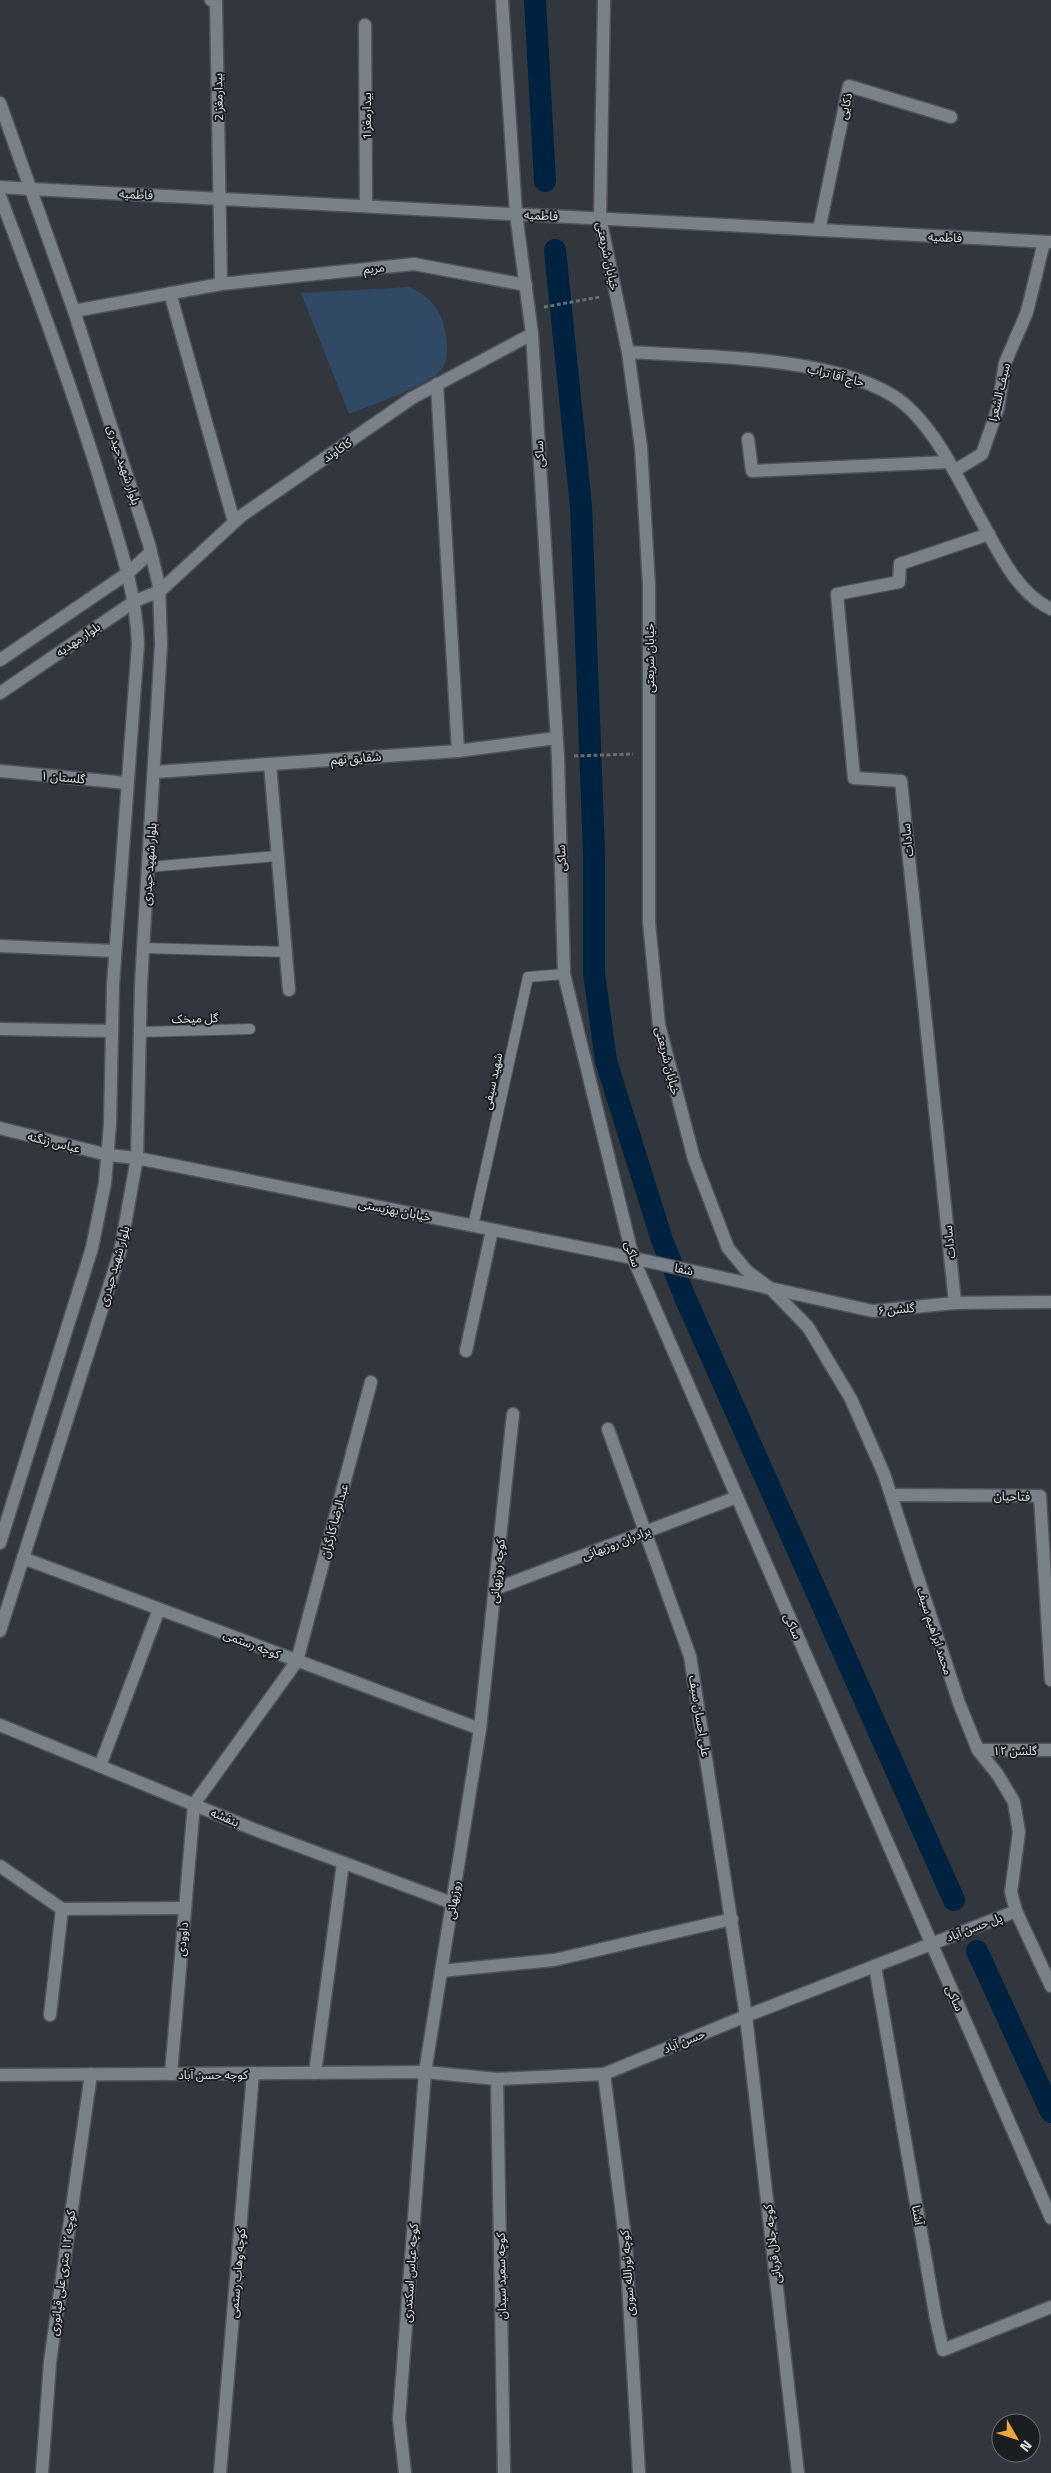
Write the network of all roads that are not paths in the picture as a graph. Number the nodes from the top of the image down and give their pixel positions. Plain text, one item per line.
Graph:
1 (211, 0) edge
2 (502, 0) edge
3 (604, 0) edge
4 (365, 25) dead end
5 (0, 103) edge
6 (951, 117) dead end
7 (0, 187) edge
8 (31, 189) junction
9 (0, 196) edge
10 (221, 199) junction
11 (366, 206) junction
12 (516, 214) junction
13 (600, 218) junction
14 (819, 230) junction
15 (1048, 242) edge
16 (221, 284) junction
17 (526, 285) junction
18 (170, 292) junction
19 (74, 311) junction
20 (532, 334) junction
21 (628, 352) junction
22 (437, 384) junction
23 (748, 439) dead end
24 (952, 467) junction
25 (234, 522) junction
26 (989, 534) junction
27 (152, 552) junction
28 (128, 573) junction
29 (160, 592) junction
30 (134, 601) junction
31 (1051, 609) edge
32 (0, 660) edge
33 (0, 693) edge
34 (556, 738) junction
35 (458, 751) junction
36 (270, 764) junction
37 (0, 771) edge
38 (155, 772) junction
39 (127, 783) junction
40 (277, 856) junction
41 (149, 867) junction
42 (0, 946) edge
43 (143, 948) junction
44 (115, 951) junction
45 (286, 952) junction
46 (564, 974) junction
47 (289, 990) dead end
48 (0, 1029) edge
49 (250, 1029) dead end
50 (112, 1031) junction
51 (140, 1032) junction
52 (0, 1128) edge
53 (108, 1156) junction
54 (137, 1158) junction
55 (473, 1226) junction
56 (492, 1230) junction
57 (633, 1258) junction
58 (653, 1263) joint
59 (715, 1276) joint
60 (771, 1289) junction
61 (1051, 1302) edge
62 (955, 1303) junction
63 (466, 1351) dead end
64 (371, 1382) dead end
65 (513, 1414) dead end
66 (608, 1429) dead end
67 (891, 1495) junction
68 (737, 1497) junction
69 (645, 1532) junction
70 (1, 1538) edge
71 (23, 1558) junction
72 (495, 1589) junction
73 (159, 1609) junction
74 (0, 1631) edge
75 (297, 1661) junction
76 (1051, 1680) edge
77 (0, 1725) edge
78 (480, 1729) junction
79 (978, 1750) junction
80 (1051, 1750) edge
81 (100, 1766) junction
82 (194, 1804) junction
83 (343, 1863) junction
84 (0, 1866) edge
85 (452, 1903) junction
86 (185, 1908) junction
87 (62, 1910) junction
88 (1016, 1911) junction
89 (732, 1919) junction
90 (931, 1944) junction
91 (875, 1966) junction
92 (442, 1971) junction
93 (1051, 1986) edge
94 (50, 2015) dead end
95 (746, 2016) junction
96 (425, 2072) junction
97 (253, 2073) junction
98 (315, 2073) junction
99 (91, 2074) junction
100 (171, 2074) junction
101 (604, 2074) junction
102 (0, 2075) edge
103 (497, 2079) junction
104 (1051, 2218) edge
105 (1051, 2307) edge
106 (42, 2473) edge
107 (220, 2473) edge
108 (406, 2473) edge
109 (504, 2473) edge
110 (639, 2473) edge
111 (798, 2473) edge

1 - 10 street, بیدارمغز 2
2 - 12 street, ساکی
3 - 13 street, خیابان شریعتی
4 - 11 street, بیدارمغز 1
5 - 8 street, بلوار شهید حیدری
6 - 14 street, ذکایی
7 - 8 street, فاطمیه
8 - 10 street, فاطمیه
8 - 19 street, بلوار شهید حیدری
9 - 28 street, بلوار شهید حیدری
10 - 11 street, فاطمیه
10 - 16 street
11 - 12 street, فاطمیه
12 - 13 street, فاطمیه
12 - 17 street, ساکی
13 - 14 street, فاطمیه
13 - 21 street, خیابان شریعتی
14 - 15 street, فاطمیه
15 - 24 street, سیف الشعرا
16 - 17 street, مریم
16 - 18 street, مریم
17 - 20 street, ساکی
18 - 19 street, مریم
18 - 25 street
19 - 27 street, بلوار شهید حیدری
20 - 22 street, کاکاوند
20 - 34 street, ساکی
21 - 24 street, حاج آقا تراب
21 - 60 street, خیابان شریعتی
22 - 25 street, کاکاوند
22 - 35 street
23 - 24 street
24 - 26 street, حاج آقا تراب
25 - 29 street, کاکاوند
26 - 31 street, حاج آقا تراب
26 - 62 street, سادات
27 - 28 street
27 - 29 street, بلوار شهید حیدری
28 - 30 street, بلوار شهید حیدری
28 - 32 street
29 - 30 street, بلوار مهدیه
29 - 38 street, بلوار شهید حیدری
30 - 33 street, بلوار مهدیه
30 - 39 street, بلوار شهید حیدری
34 - 35 street, شقایق نهم
34 - 46 street, ساکی
35 - 36 street, شقایق نهم
36 - 38 street, شقایق نهم
36 - 40 street
37 - 39 street, گلستان ۱
38 - 41 street, بلوار شهید حیدری
39 - 44 street, بلوار شهید حیدری
40 - 41 lane
40 - 45 street
41 - 43 street, بلوار شهید حیدری
42 - 44 street
43 - 45 lane
43 - 51 street, بلوار شهید حیدری
44 - 50 street, بلوار شهید حیدری
45 - 47 street
46 - 55 lane, شهید سیفی
46 - 57 street, ساکی
48 - 50 street
49 - 51 lane, گل میخک
50 - 53 street, بلوار شهید حیدری
51 - 54 street, بلوار شهید حیدری
52 - 53 street, عباس زنگنه
53 - 54 street, عباس زنگنه
53 - 70 street, بلوار شهید حیدری
54 - 55 street, خیابان بهزیستی
54 - 71 street, بلوار شهید حیدری
55 - 56 street, خیابان بهزیستی
56 - 57 street, خیابان بهزیستی
56 - 63 street
57 - 58 street, خیابان بهزیستی
57 - 68 street, ساکی
58 - 59 street, شفا
59 - 60 street, گلشن ۶
60 - 62 street, گلشن ۶
60 - 67 street, محمد ابراهیم سیف
61 - 62 street, گلشن ۶
64 - 75 street, عبدالرضا کارگران
65 - 72 street, کوچه روزبهانی
66 - 69 street, علی احسان سیف
67 - 76 street, فتاحیان
67 - 79 street, محمد ابراهیم سیف
68 - 69 street, برادران روزبهانی
68 - 90 street, ساکی
69 - 72 street, برادران روزبهانی
69 - 89 street, علی احسان سیف
71 - 73 street, کوچه رستمی
71 - 74 street, بلوار شهید حیدری
72 - 78 street, کوچه روزبهانی
73 - 75 street, کوچه رستمی
73 - 81 street
75 - 78 street, کوچه رستمی
75 - 82 street
77 - 81 street, بنفشه
78 - 85 street, روزبهانی
79 - 80 street, گلشن ۱۲
79 - 88 street, محمد ابراهیم سیف
81 - 82 street, بنفشه
82 - 83 street, بنفشه
82 - 86 street, داوودی
83 - 85 street, بنفشه
83 - 98 street
84 - 87 street
85 - 92 street, روزبهانی
86 - 87 street
86 - 100 street, داوودی
87 - 94 street
88 - 90 street, پل حسن آباد
88 - 93 street, محمد ابراهیم سیف
89 - 92 street
89 - 95 street, علی احسان سیف
90 - 91 street, حسن آباد
90 - 104 street, ساکی
91 - 95 street, حسن آباد
91 - 105 street, آشنا
92 - 96 street, روزبهانی
95 - 101 street, حسن آباد
95 - 111 street, کوچه جلال قربانی
96 - 98 street, کوچه حسن آباد
96 - 103 street, حسن آباد
96 - 108 street, کوچه عباس اسکندری
97 - 98 street, کوچه حسن آباد
97 - 100 street, کوچه حسن آباد
97 - 107 street, کوچه وهاب رستمی
99 - 100 street, کوچه حسن آباد
99 - 102 street, کوچه حسن آباد
99 - 106 street, کوچه ۱۲ متری علی قپانوری
101 - 103 street, حسن آباد
101 - 110 street, کوچه نورالله سوری
103 - 109 street, کوچه سعید سیدان

